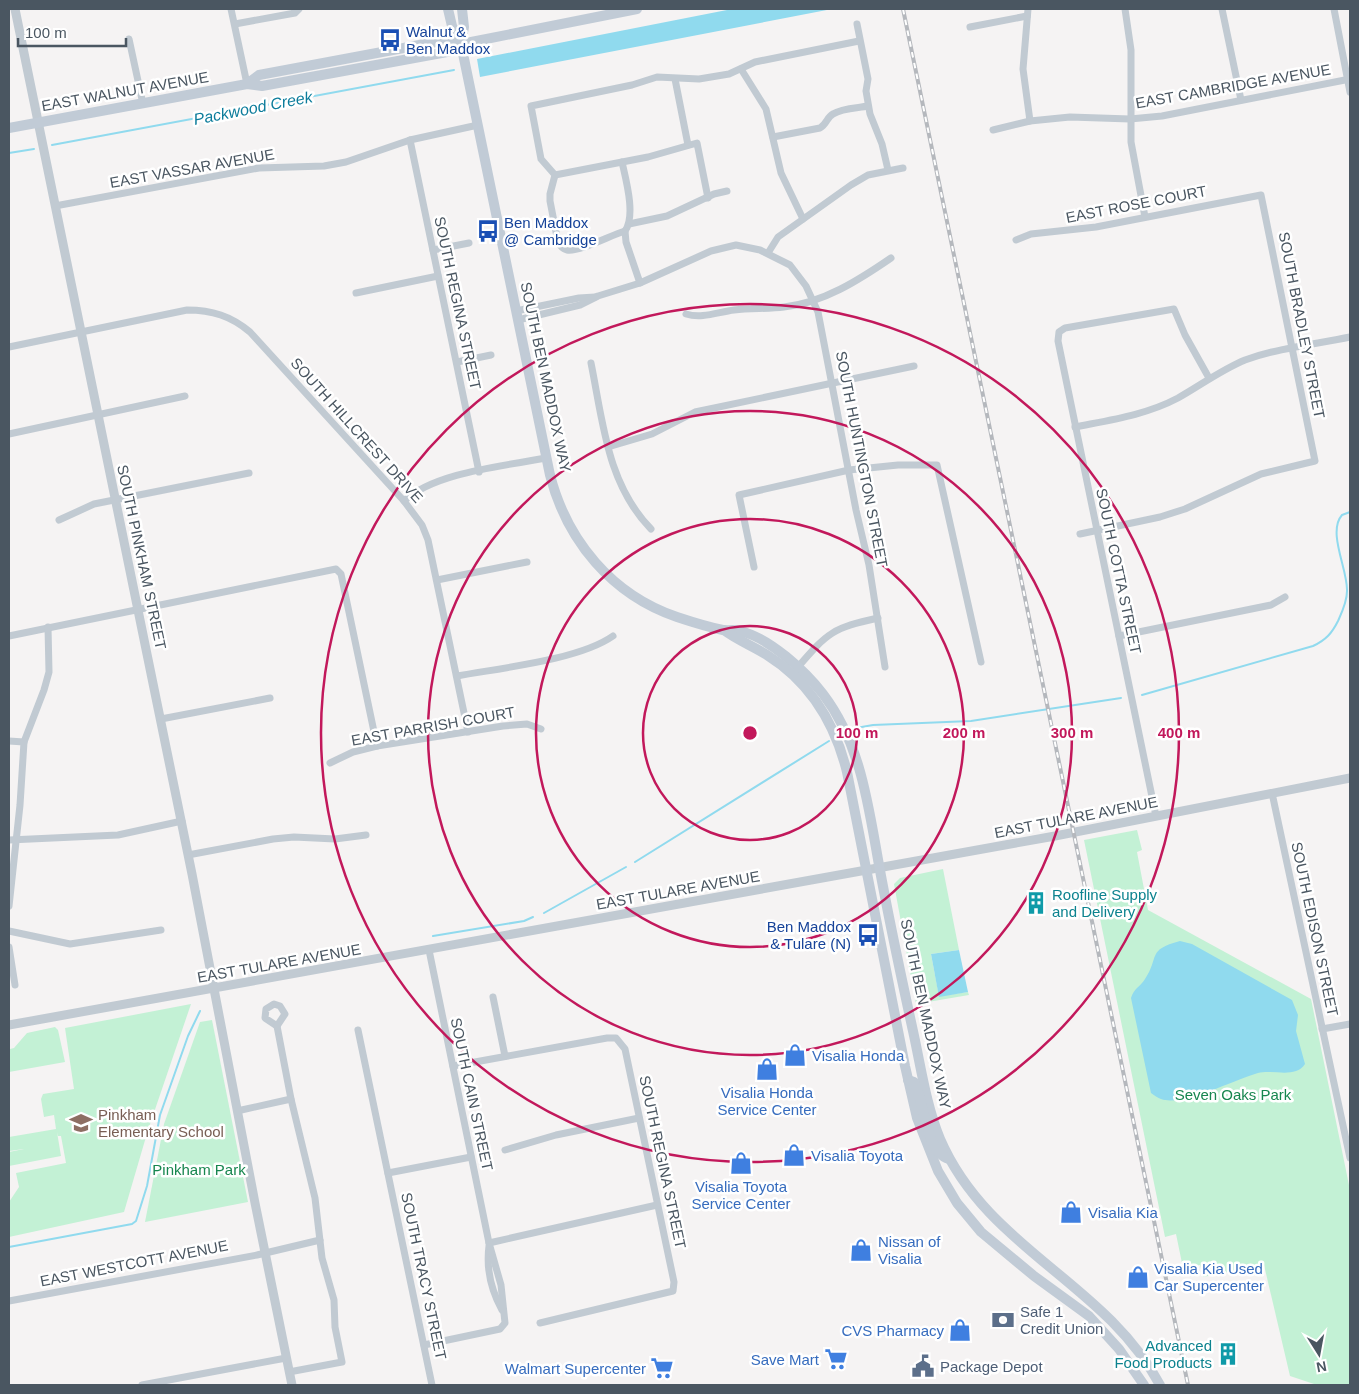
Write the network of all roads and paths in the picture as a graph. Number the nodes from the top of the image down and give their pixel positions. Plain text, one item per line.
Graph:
1 (15, 9) edge
2 (232, 9) edge
3 (299, 9) edge
4 (448, 9) edge
5 (462, 9) edge
6 (637, 9) edge
7 (1125, 9) edge
8 (1222, 9) edge
9 (1334, 9) edge
10 (1028, 13) edge
11 (234, 24) junction
12 (858, 24) dead end
13 (970, 27) dead end
14 (129, 39) dead end
15 (859, 41) junction
16 (461, 44) junction
17 (741, 69) junction
18 (674, 79) junction
19 (1349, 80) edge
20 (247, 84) junction
21 (1350, 92) edge
22 (1241, 100) junction
23 (143, 104) junction
24 (868, 106) junction
25 (1130, 119) junction
26 (1030, 121) junction
27 (38, 123) junction
28 (478, 125) junction
29 (9, 128) edge
30 (993, 130) dead end
31 (773, 137) junction
32 (410, 140) junction
33 (688, 145) junction
34 (622, 162) junction
35 (903, 168) dead end
36 (888, 170) junction
37 (555, 175) junction
38 (727, 191) dead end
39 (1261, 195) joint
40 (708, 198) junction
41 (55, 206) junction
42 (1145, 217) junction
43 (803, 219) junction
44 (627, 228) junction
45 (1016, 240) dead end
46 (468, 243) dead end
47 (433, 250) junction
48 (768, 253) junction
49 (891, 258) dead end
50 (438, 276) junction
51 (640, 283) junction
52 (356, 293) dead end
53 (813, 299) junction
54 (686, 314) dead end
55 (517, 315) junction
56 (81, 332) junction
57 (1350, 337) edge
58 (9, 347) edge
59 (1292, 348) junction
60 (490, 355) dead end
61 (457, 362) junction
62 (591, 363) dead end
63 (914, 366) dead end
64 (1208, 378) junction
65 (832, 383) junction
66 (185, 396) dead end
67 (98, 414) junction
68 (1075, 427) junction
69 (9, 434) edge
70 (608, 447) junction
71 (546, 458) junction
72 (849, 470) junction
73 (479, 472) junction
74 (249, 473) dead end
75 (116, 499) junction
76 (404, 500) junction
77 (59, 520) dead end
78 (651, 529) dead end
79 (1097, 530) junction
80 (1080, 534) dead end
81 (527, 562) dead end
82 (754, 567) dead end
83 (437, 580) junction
84 (1285, 597) dead end
85 (138, 608) junction
86 (878, 618) junction
87 (48, 627) junction
88 (724, 630) junction
89 (9, 636) edge
90 (613, 636) dead end
91 (1118, 636) junction
92 (981, 662) dead end
93 (798, 667) junction
94 (885, 667) dead end
95 (457, 676) junction
96 (270, 698) dead end
97 (161, 719) junction
98 (541, 729) dead end
99 (468, 732) junction
100 (9, 741) edge
101 (24, 742) junction
102 (377, 746) junction
103 (330, 762) dead end
104 (1350, 778) edge
105 (1272, 793) junction
106 (1156, 816) junction
107 (182, 821) junction
108 (366, 836) dead end
109 (13, 839) edge
110 (188, 855) junction
111 (879, 868) junction
112 (866, 870) junction
113 (9, 906) edge
114 (161, 930) dead end
115 (9, 931) edge
116 (9, 947) edge
117 (429, 950) junction
118 (15, 985) dead end
119 (213, 988) junction
120 (493, 997) dead end
121 (1350, 1024) edge
122 (9, 1025) edge
123 (277, 1026) dead end
124 (1322, 1029) junction
125 (358, 1030) dead end
126 (505, 1056) junction
127 (453, 1066) junction
128 (908, 1080) junction
129 (291, 1099) junction
130 (237, 1111) junction
131 (639, 1118) junction
132 (505, 1150) dead end
133 (471, 1157) junction
134 (1350, 1158) edge
135 (949, 1159) junction
136 (388, 1173) junction
137 (658, 1205) junction
138 (320, 1240) junction
139 (489, 1243) junction
140 (264, 1252) junction
141 (9, 1300) edge
142 (540, 1323) dead end
143 (424, 1345) junction
144 (286, 1358) junction
145 (289, 1372) junction
146 (142, 1385) edge
147 (292, 1385) edge
148 (432, 1385) edge
149 (1144, 1385) edge
150 (1160, 1385) edge

1 - 27 street, SOUTH PINKHAM STREET
2 - 11 street
3 - 11 street
4 - 16 main road, SOUTH BEN MADDOX WAY
5 - 16 main road, SOUTH BEN MADDOX WAY
6 - 16 main road, EAST WALNUT AVENUE
7 - 25 street
8 - 22 street
9 - 19 street
10 - 13 street
10 - 26 street
11 - 20 street
12 - 15 street
14 - 23 street
15 - 17 street
15 - 24 street
16 - 20 main road, EAST WALNUT AVENUE
16 - 28 main road, SOUTH BEN MADDOX WAY
17 - 18 street
17 - 31 street
18 - 33 street
18 - 37 street
19 - 21 street
19 - 22 street, EAST CAMBRIDGE AVENUE
20 - 23 main road, EAST WALNUT AVENUE
22 - 25 street, EAST CAMBRIDGE AVENUE
23 - 27 main road, EAST WALNUT AVENUE
24 - 31 street
24 - 36 street
25 - 26 street, EAST CAMBRIDGE AVENUE
25 - 42 street
26 - 30 street, EAST CAMBRIDGE AVENUE
27 - 29 main road, EAST WALNUT AVENUE
27 - 41 street, SOUTH PINKHAM STREET
28 - 32 street, EAST VASSAR AVENUE
28 - 55 main road, SOUTH BEN MADDOX WAY
31 - 43 street
32 - 41 street, EAST VASSAR AVENUE
32 - 47 street, SOUTH REGINA STREET
33 - 34 street
33 - 40 street
34 - 37 street
34 - 44 street
35 - 36 street
36 - 43 street
37 - 44 street
38 - 40 street
39 - 42 street, EAST ROSE COURT
39 - 59 street, SOUTH BRADLEY STREET
40 - 44 street
41 - 56 street, SOUTH PINKHAM STREET
42 - 45 street, EAST ROSE COURT
43 - 48 street
44 - 51 street
46 - 47 street
47 - 50 street, SOUTH REGINA STREET
48 - 51 street
48 - 53 street, SOUTH HUNTINGTON STREET
49 - 53 street
50 - 52 street
50 - 61 street, SOUTH REGINA STREET
51 - 55 street
53 - 54 street
53 - 65 street, SOUTH HUNTINGTON STREET
55 - 71 main road, SOUTH BEN MADDOX WAY
56 - 58 street, SOUTH HILLCREST DRIVE
56 - 67 street, SOUTH PINKHAM STREET
56 - 76 street, SOUTH HILLCREST DRIVE
57 - 59 street
59 - 64 street
59 - 79 street, SOUTH BRADLEY STREET
60 - 61 street
61 - 73 street, SOUTH REGINA STREET
62 - 70 street
63 - 65 street
64 - 68 street
64 - 68 street, SOUTH COTTA STREET
65 - 70 street
65 - 72 street, SOUTH HUNTINGTON STREET
66 - 67 street
67 - 69 street
67 - 75 street, SOUTH PINKHAM STREET
68 - 79 street, SOUTH COTTA STREET
70 - 78 street
71 - 73 street
71 - 88 main road, SOUTH BEN MADDOX WAY
72 - 82 street
72 - 86 street, SOUTH HUNTINGTON STREET
72 - 92 street
73 - 76 street
74 - 75 street
75 - 77 street
75 - 85 street, SOUTH PINKHAM STREET
76 - 83 street, SOUTH HILLCREST DRIVE
79 - 80 street
79 - 91 street, SOUTH COTTA STREET
81 - 83 street
83 - 95 street, SOUTH HILLCREST DRIVE
84 - 91 street
85 - 87 street
85 - 97 street, SOUTH PINKHAM STREET
85 - 102 street
86 - 93 street
86 - 94 street, SOUTH HUNTINGTON STREET
87 - 89 street
87 - 101 street
88 - 93 main road, SOUTH BEN MADDOX WAY
88 - 112 main road, SOUTH BEN MADDOX WAY
90 - 95 street
91 - 106 street, SOUTH COTTA STREET
93 - 111 main road, SOUTH BEN MADDOX WAY
95 - 99 street, SOUTH HILLCREST DRIVE
96 - 97 street
97 - 107 street, SOUTH PINKHAM STREET
98 - 99 street, EAST PARRISH COURT
99 - 102 street, EAST PARRISH COURT
100 - 101 street
101 - 109 street
102 - 103 street, EAST PARRISH COURT
104 - 105 street, EAST TULARE AVENUE
105 - 106 street, EAST TULARE AVENUE
105 - 124 street, SOUTH EDISON STREET
106 - 111 street, EAST TULARE AVENUE
107 - 109 street
107 - 110 street, SOUTH PINKHAM STREET
108 - 110 street
109 - 113 street
110 - 119 street, SOUTH PINKHAM STREET
111 - 112 street, EAST TULARE AVENUE
111 - 135 main road, SOUTH BEN MADDOX WAY
112 - 117 street, EAST TULARE AVENUE
112 - 128 main road, SOUTH BEN MADDOX WAY
114 - 115 street
116 - 118 street
117 - 119 street, EAST TULARE AVENUE
117 - 127 street, SOUTH CAIN STREET
119 - 122 street, EAST TULARE AVENUE
119 - 130 street, SOUTH PINKHAM STREET
120 - 126 street
121 - 124 street
123 - 129 street
124 - 134 street, SOUTH EDISON STREET
125 - 136 street, SOUTH TRACY STREET
126 - 127 street
126 - 131 street, SOUTH REGINA STREET
127 - 133 street, SOUTH CAIN STREET
128 - 135 main road
128 - 149 main road, SOUTH BEN MADDOX WAY
129 - 130 street
129 - 138 street
130 - 140 street, SOUTH PINKHAM STREET
131 - 132 street
131 - 137 street, SOUTH REGINA STREET
133 - 136 street
133 - 139 street, SOUTH CAIN STREET
135 - 150 main road, SOUTH BEN MADDOX WAY
136 - 143 street, SOUTH TRACY STREET
137 - 139 street
137 - 142 street, SOUTH REGINA STREET
138 - 140 street
138 - 145 street
139 - 143 street, SOUTH CAIN STREET
140 - 141 street, EAST WESTCOTT AVENUE
140 - 144 street, SOUTH PINKHAM STREET
143 - 148 street, SOUTH TRACY STREET
144 - 145 street, SOUTH PINKHAM STREET
144 - 146 street
145 - 147 street, SOUTH PINKHAM STREET

